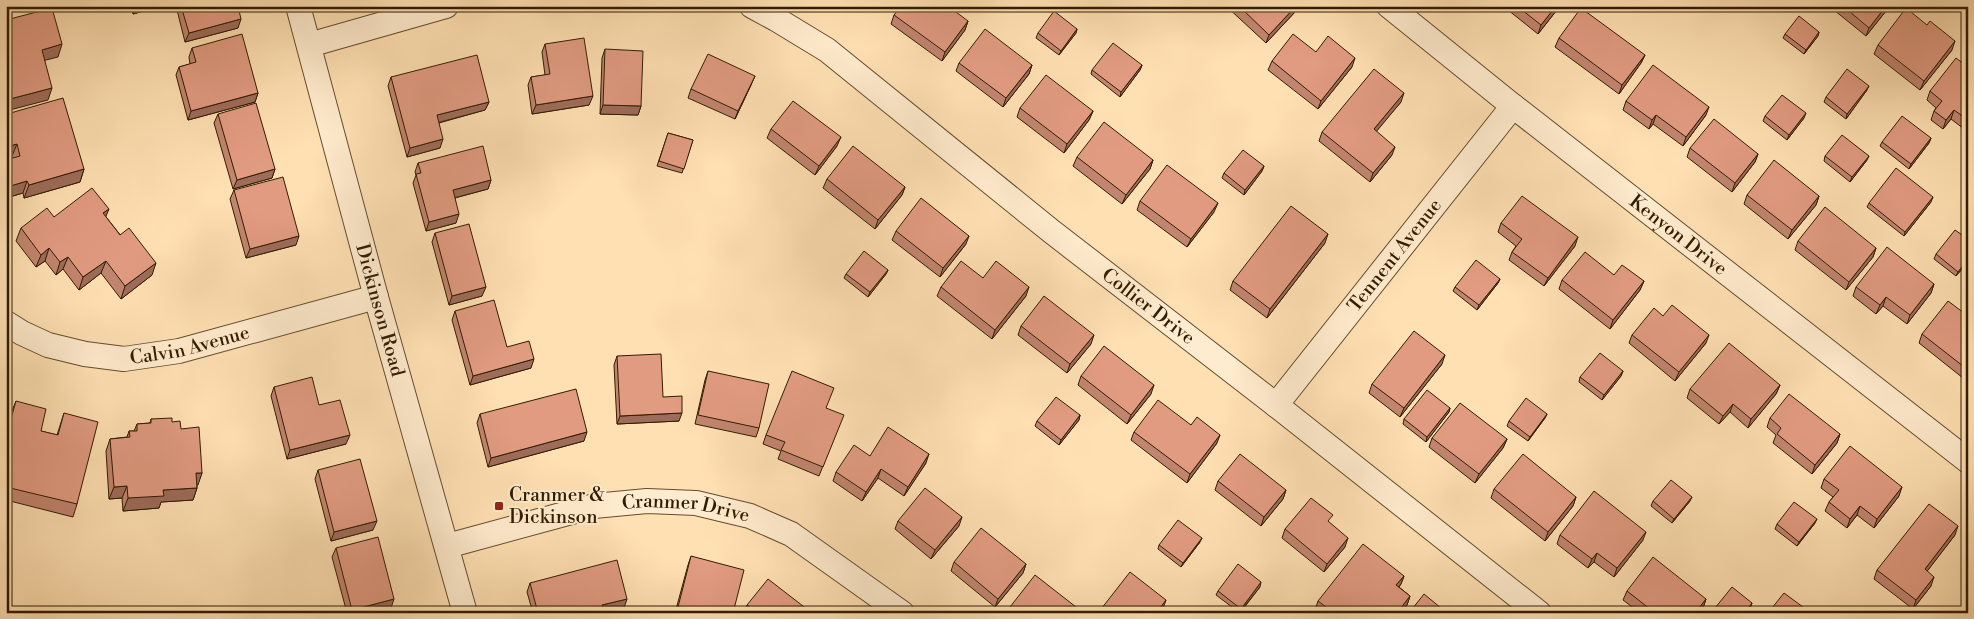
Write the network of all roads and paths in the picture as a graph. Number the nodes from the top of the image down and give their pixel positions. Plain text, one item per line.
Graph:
1 (298, 6) edge
2 (446, 6) edge
3 (752, 6) edge
4 (1389, 6) edge
5 (309, 45) junction
6 (1513, 106) junction
7 (376, 297) junction
8 (6, 323) edge
9 (1276, 405) junction
10 (1968, 461) edge
11 (447, 546) junction
12 (465, 613) edge
13 (902, 613) edge
14 (1539, 613) edge

1 - 5 street, Dickinson Road
2 - 5 street
3 - 9 street, Collier Drive
4 - 6 street, Kenyon Drive
5 - 7 street, Dickinson Road
6 - 9 street, Tennent Avenue
6 - 10 street, Kenyon Drive
7 - 8 street, Calvin Avenue
7 - 11 street, Dickinson Road
9 - 14 street, Collier Drive
11 - 12 street, Dickinson Road
11 - 13 street, Cranmer Drive

